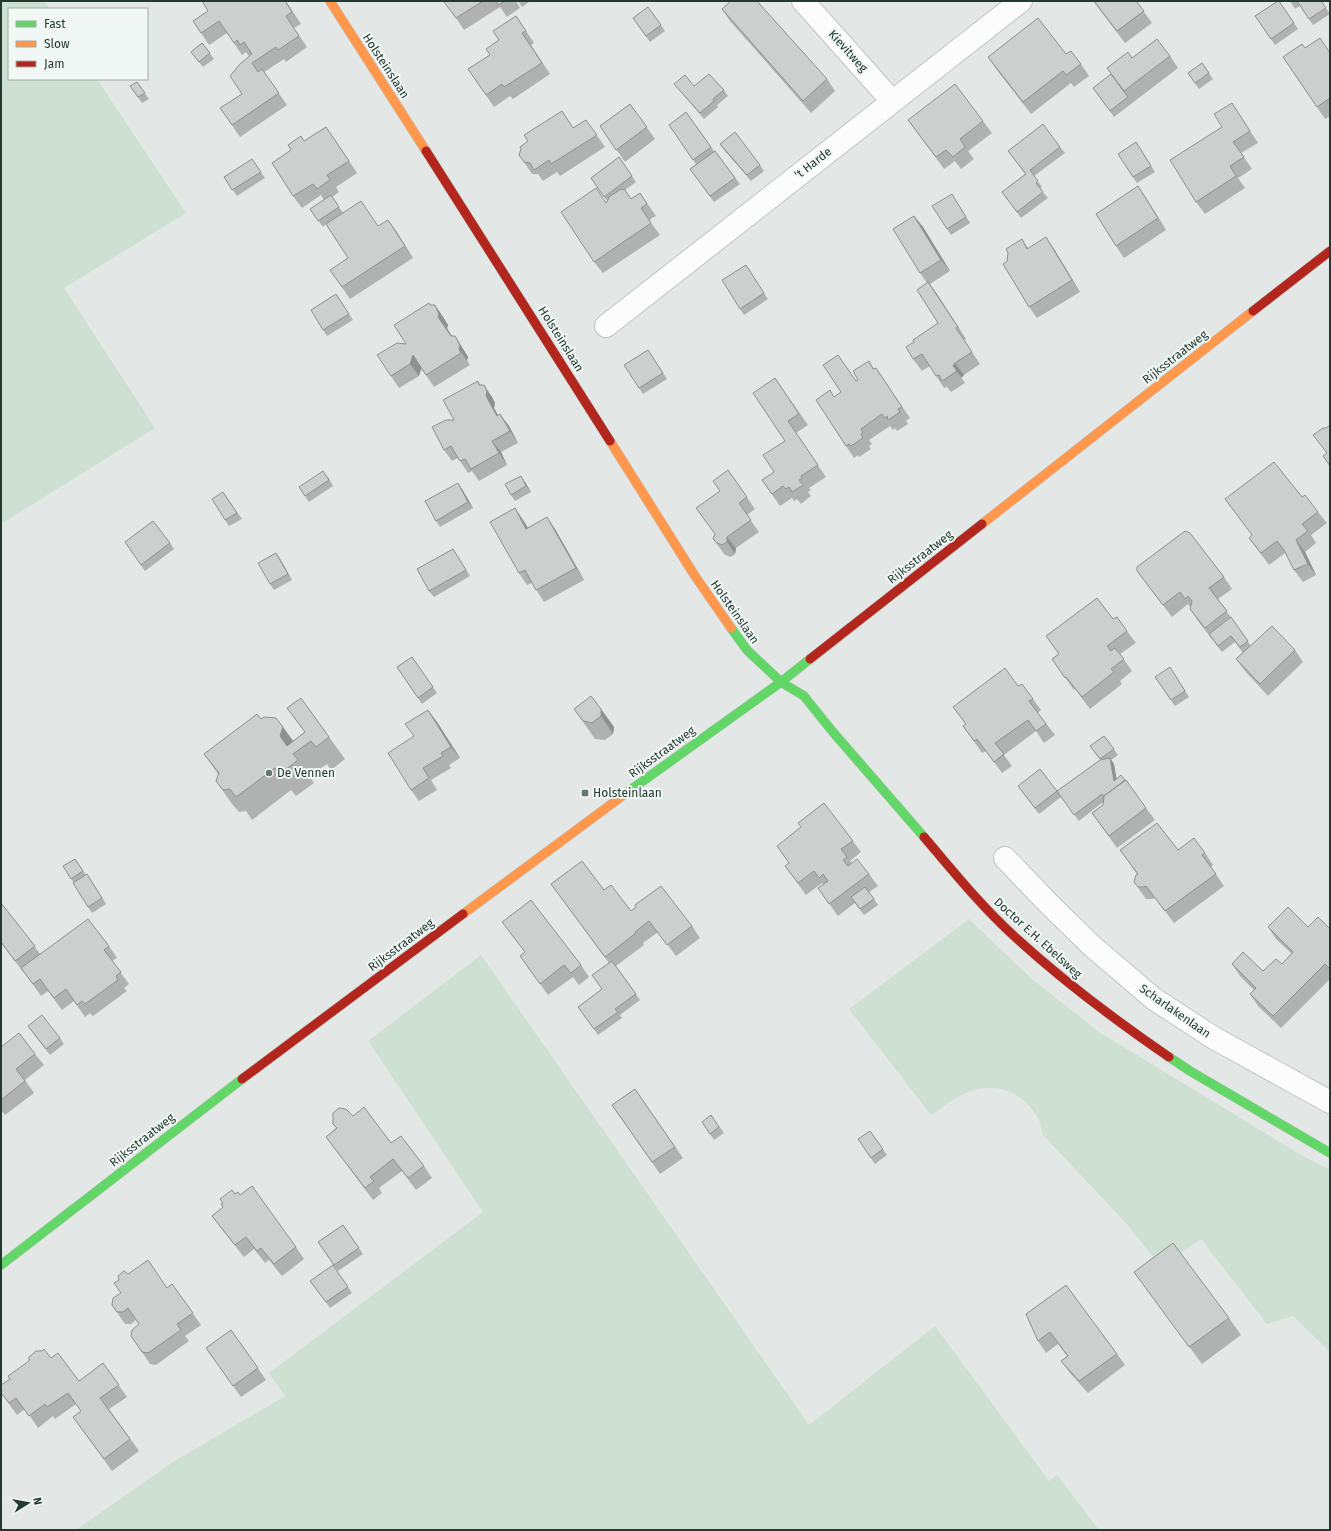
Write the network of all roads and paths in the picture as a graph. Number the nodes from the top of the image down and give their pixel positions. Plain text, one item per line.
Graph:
1 (330, 1) edge
2 (803, 1) edge
3 (1022, 1) edge
4 (892, 101) junction
5 (1330, 251) edge
6 (606, 326) dead end
7 (781, 682) junction
8 (1005, 858) dead end
9 (1330, 1102) edge
10 (1330, 1153) edge
11 (1, 1265) edge

1 - 7 main road, Holsteinslaan
2 - 4 street, Kievitweg
3 - 4 street, 't Harde
4 - 6 street, 't Harde
5 - 7 main road, Rijksstraatweg
7 - 10 main road, Doctor E.H. Ebelsweg
7 - 11 main road, Rijksstraatweg
8 - 9 street, Scharlakenlaan

